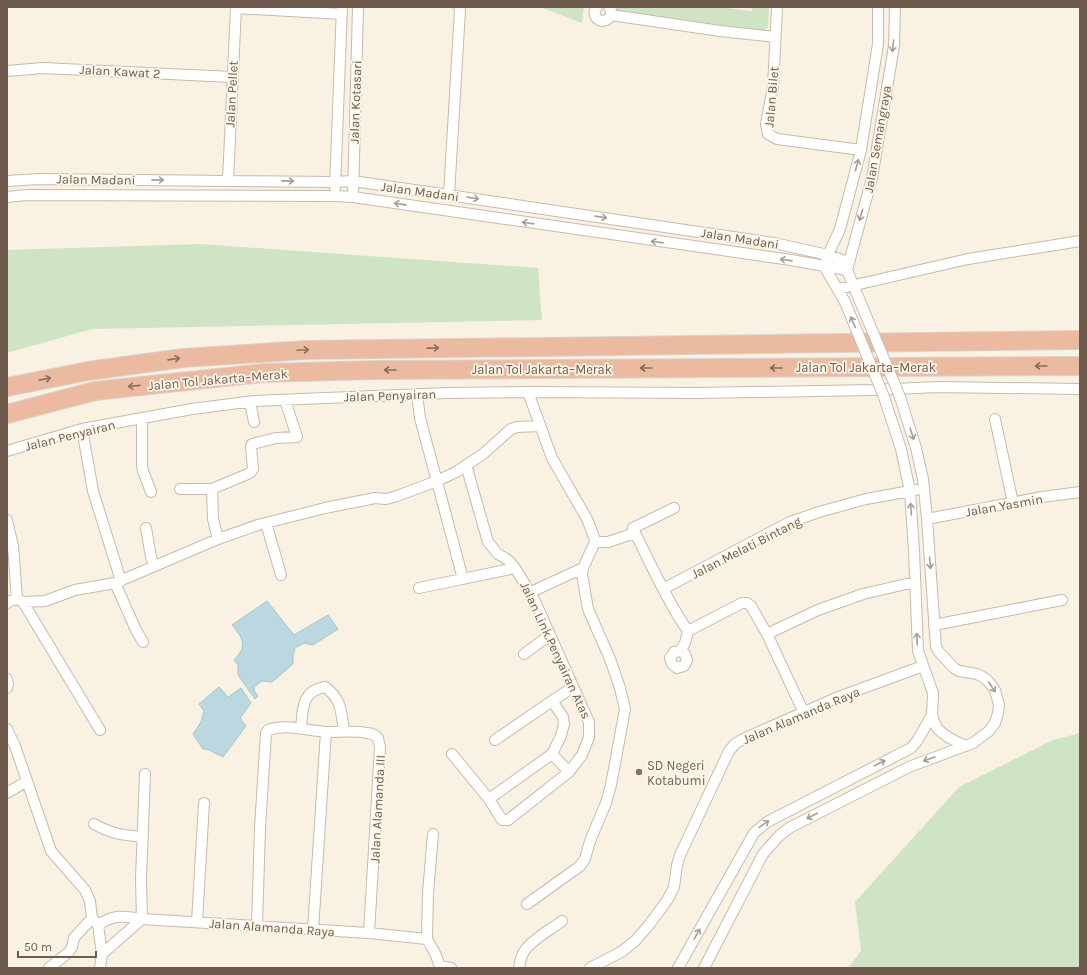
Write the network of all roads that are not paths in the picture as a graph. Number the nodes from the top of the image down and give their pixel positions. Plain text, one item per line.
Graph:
1 (358, 7) edge
2 (459, 7) edge
3 (597, 7) edge
4 (777, 7) edge
5 (878, 7) edge
6 (895, 7) edge
7 (236, 8) edge
8 (342, 10) edge
9 (610, 11) edge
10 (775, 37) junction
11 (7, 71) edge
12 (232, 77) junction
13 (861, 150) junction
14 (7, 181) edge
15 (228, 181) junction
16 (353, 181) junction
17 (335, 182) junction
18 (449, 195) junction
19 (335, 196) junction
20 (7, 197) edge
21 (353, 197) junction
22 (1080, 241) edge
23 (828, 256) junction
24 (824, 266) junction
25 (847, 266) junction
26 (853, 286) junction
27 (838, 289) junction
28 (1080, 340) edge
29 (1080, 366) edge
30 (7, 387) edge
31 (1080, 389) edge
32 (528, 392) junction
33 (417, 394) junction
34 (285, 400) junction
35 (250, 402) junction
36 (7, 414) edge
37 (142, 418) junction
38 (995, 418) dead end
39 (254, 422) dead end
40 (540, 426) junction
41 (82, 429) junction
42 (7, 451) edge
43 (466, 465) junction
44 (437, 481) junction
45 (924, 488) junction
46 (180, 489) dead end
47 (212, 489) junction
48 (910, 491) junction
49 (151, 492) dead end
50 (1080, 492) edge
51 (1013, 503) junction
52 (674, 508) dead end
53 (927, 519) junction
54 (7, 520) edge
55 (266, 523) junction
56 (146, 528) dead end
57 (635, 533) junction
58 (218, 539) junction
59 (595, 542) junction
60 (154, 565) junction
61 (515, 568) junction
62 (583, 568) junction
63 (281, 575) dead end
64 (463, 579) junction
65 (118, 582) junction
66 (915, 582) junction
67 (419, 588) dead end
68 (663, 589) junction
69 (531, 592) junction
70 (1062, 600) dead end
71 (20, 601) junction
72 (7, 603) edge
73 (934, 626) junction
74 (688, 631) junction
75 (767, 634) junction
76 (550, 635) junction
77 (143, 642) dead end
78 (680, 651) dead end
79 (524, 654) dead end
80 (923, 666) junction
81 (7, 679) edge
82 (7, 688) edge
83 (573, 688) junction
84 (552, 700) junction
85 (804, 713) junction
86 (932, 715) junction
87 (301, 728) junction
88 (7, 729) edge
89 (100, 730) dead end
90 (344, 731) junction
91 (326, 732) junction
92 (495, 740) dead end
93 (966, 746) junction
94 (452, 754) dead end
95 (552, 754) junction
96 (569, 772) junction
97 (145, 774) dead end
98 (27, 781) junction
99 (7, 793) edge
100 (489, 799) junction
101 (204, 803) dead end
102 (94, 824) dead end
103 (433, 834) dead end
104 (143, 837) junction
105 (527, 904) dead end
106 (142, 919) junction
107 (562, 921) dead end
108 (95, 922) junction
109 (197, 922) junction
110 (257, 926) junction
111 (313, 930) junction
112 (369, 933) junction
113 (427, 939) junction
114 (102, 954) junction
115 (440, 967) edge
116 (49, 968) edge
117 (100, 968) edge
118 (451, 968) edge
119 (519, 968) edge
120 (590, 968) edge
121 (678, 968) edge
122 (704, 968) edge

1 - 16 street, Jalan Kotasari
2 - 18 street
3 - 9 street
4 - 10 street, Jalan Bilet
5 - 13 street, Jalan Semangraya
6 -> 25 street, Jalan Semangraya
7 - 8 street
7 - 12 street, Jalan Pellet
8 - 17 street, Jalan Kotasari
9 - 10 street
10 - 13 street, Jalan Bilet
11 - 12 street, Jalan Kawat 2
12 - 15 street, Jalan Pellet
23 -> 13 street, Jalan Semangraya
14 -> 15 street, Jalan Madani
15 -> 17 street, Jalan Madani
16 - 17 street, Jalan Madani
16 - 18 street, Jalan Madani
16 - 21 street, Jalan Kotasari
17 - 19 street, Jalan Kotasari
18 -> 23 street, Jalan Madani
19 - 20 street, Jalan Madani
19 - 21 street, Jalan Madani
24 -> 21 street, Jalan Madani
22 - 26 street
23 - 24 street, Jalan Semangraya
23 - 25 street, Jalan Madani
24 - 25 street, Jalan Madani
24 - 27 street
25 - 26 street
26 - 27 street
26 -> 45 street, bridge
48 -> 27 street, bridge
30 -> 28 highway, Jalan Tol Jakarta–Merak
29 -> 36 highway, Jalan Tol Jakarta–Merak
31 - 32 street, Jalan Penyairan
32 - 33 street, Jalan Penyairan
32 - 40 street
33 - 34 street, Jalan Penyairan
33 - 44 street
34 - 35 street, Jalan Penyairan
34 - 47 street
35 - 37 street, Jalan Penyairan
35 - 39 street
37 - 41 street, Jalan Penyairan
37 - 49 street
38 - 51 street
40 - 43 street
40 - 59 street
41 - 42 street, Jalan Penyairan
41 - 65 street
43 - 44 street
43 - 61 street, Jalan Link.Penyairan Atas
44 - 55 street
44 - 64 street
45 - 48 street, Jalan Melati Bintang
45 - 53 street
46 - 47 street
47 - 58 street
66 -> 48 street
48 - 68 street, Jalan Melati Bintang
50 - 51 street, Jalan Yasmin
51 - 53 street, Jalan Yasmin
52 - 57 street
53 -> 73 street
54 - 71 street
55 - 58 street
55 - 63 street
56 - 60 street
57 - 59 street
57 - 68 street
58 - 60 street
59 - 62 street
60 - 65 street
61 - 64 street
61 - 69 street, Jalan Link.Penyairan Atas
62 - 69 street
62 - 105 street
64 - 67 street
65 - 71 street
65 - 77 street
66 - 75 street
80 -> 66 street
68 - 74 street
69 - 76 street, Jalan Link.Penyairan Atas
70 - 73 street
71 - 72 street
71 - 89 street
73 -> 93 street
74 - 75 street
74 - 78 street
75 - 85 street
76 - 79 street
76 - 83 street, Jalan Link.Penyairan Atas
80 - 85 street, Jalan Alamanda Raya
80 - 86 street
81 - 82 street
83 - 84 street
83 - 96 street, Jalan Link.Penyairan Atas
84 - 92 street
84 - 95 street
85 - 120 street, Jalan Alamanda Raya
86 - 93 street
121 -> 86 street
87 - 90 street
87 - 91 street, Jalan Alamanda III
87 - 110 street, Jalan Alamanda III
88 - 98 street
90 - 91 street, Jalan Alamanda III
90 - 112 street, Jalan Alamanda III
91 - 111 street
93 -> 122 street
94 - 100 street
95 - 96 street
95 - 100 street
96 - 100 street, Jalan Link.Penyairan Atas
97 - 104 street
98 - 99 street
98 - 108 street
101 - 109 street
102 - 104 street
103 - 113 street
104 - 106 street
106 - 108 street, Jalan Alamanda Raya
106 - 109 street, Jalan Alamanda Raya
106 - 114 street
107 - 119 street
108 - 114 street
108 - 116 street
109 - 110 street, Jalan Alamanda Raya
110 - 111 street, Jalan Alamanda Raya
111 - 112 street, Jalan Alamanda Raya
112 - 113 street, Jalan Alamanda Raya
113 - 115 street
114 - 117 street
115 - 118 street

